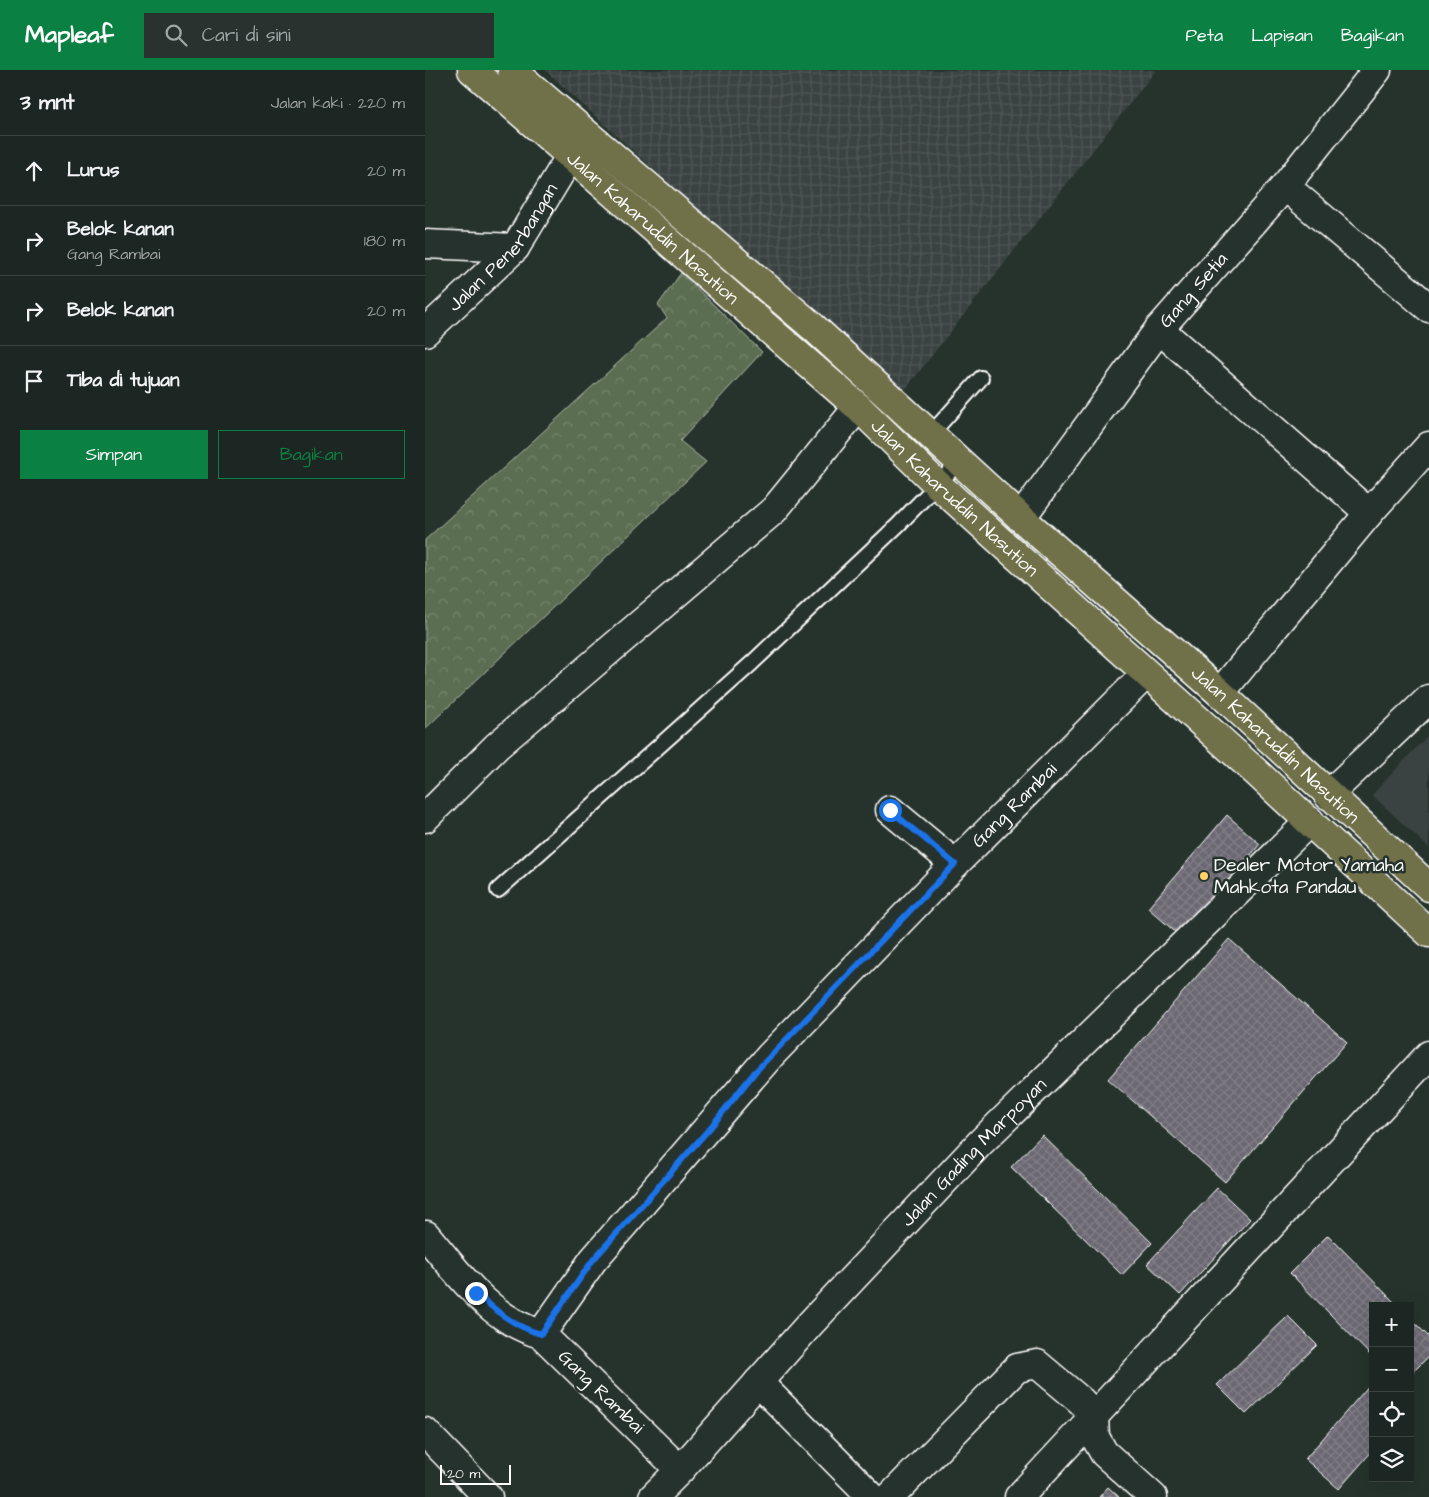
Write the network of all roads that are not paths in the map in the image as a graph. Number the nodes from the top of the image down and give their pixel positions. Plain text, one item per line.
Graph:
1 (472, 70) edge
2 (512, 70) edge
3 (1377, 70) edge
4 (571, 155) junction
5 (1285, 186) junction
6 (425, 244) edge
7 (515, 248) junction
8 (1429, 308) edge
9 (1159, 329) junction
10 (425, 332) edge
11 (981, 378) dead end
12 (875, 383) junction
13 (858, 407) junction
14 (931, 434) junction
15 (1429, 446) edge
16 (960, 461) junction
17 (937, 484) junction
18 (1369, 513) junction
19 (1021, 518) junction
20 (1146, 674) junction
21 (1220, 693) junction
22 (1429, 699) edge
23 (1328, 796) junction
24 (890, 810) dead end
25 (425, 818) edge
26 (1310, 821) junction
27 (955, 864) junction
28 (1429, 887) edge
29 (498, 890) dead end
30 (1429, 934) edge
31 (1429, 1055) edge
32 (425, 1235) edge
33 (541, 1334) junction
34 (758, 1382) junction
35 (1094, 1416) junction
36 (425, 1432) edge
37 (680, 1470) junction
38 (488, 1497) edge
39 (653, 1497) edge
40 (872, 1497) edge
41 (890, 1497) edge
42 (1019, 1497) edge
43 (1153, 1497) edge

1 - 4 highway, Jalan Kaharuddin Nasution
2 - 12 highway, Jalan Kaharuddin Nasution
3 - 5 street, Gang Setia
4 - 7 street, Jalan Penerbangan
4 - 13 highway, Jalan Kaharuddin Nasution
5 - 8 street
5 - 9 street, Gang Setia
6 - 7 street
7 - 10 street, Jalan Penerbangan
9 - 18 street
9 - 19 street, Gang Setia
11 - 14 lane
12 - 13 highway
12 - 14 highway, Jalan Kaharuddin Nasution
13 - 17 highway, Jalan Kaharuddin Nasution
13 - 25 street
14 - 16 highway, Jalan Kaharuddin Nasution
15 - 18 street
16 - 17 lane
16 - 19 highway, Jalan Kaharuddin Nasution
17 - 20 highway, Jalan Kaharuddin Nasution
17 - 29 lane
18 - 21 street
19 - 21 highway, Jalan Kaharuddin Nasution
20 - 26 highway, Jalan Kaharuddin Nasution
20 - 27 street, Gang Rambai
21 - 23 highway, Jalan Kaharuddin Nasution
22 - 23 street
23 - 28 highway, Jalan Kaharuddin Nasution
24 - 27 street
26 - 30 highway, Jalan Kaharuddin Nasution
26 - 34 street, Jalan Gading Marpoyan
27 - 33 street, Gang Rambai
31 - 35 street
32 - 33 street
33 - 37 street, Gang Rambai
34 - 37 street, Jalan Gading Marpoyan
34 - 40 street
35 - 41 street
35 - 42 street
35 - 43 street
36 - 38 street
37 - 39 street, Jalan Gading Marpoyan

